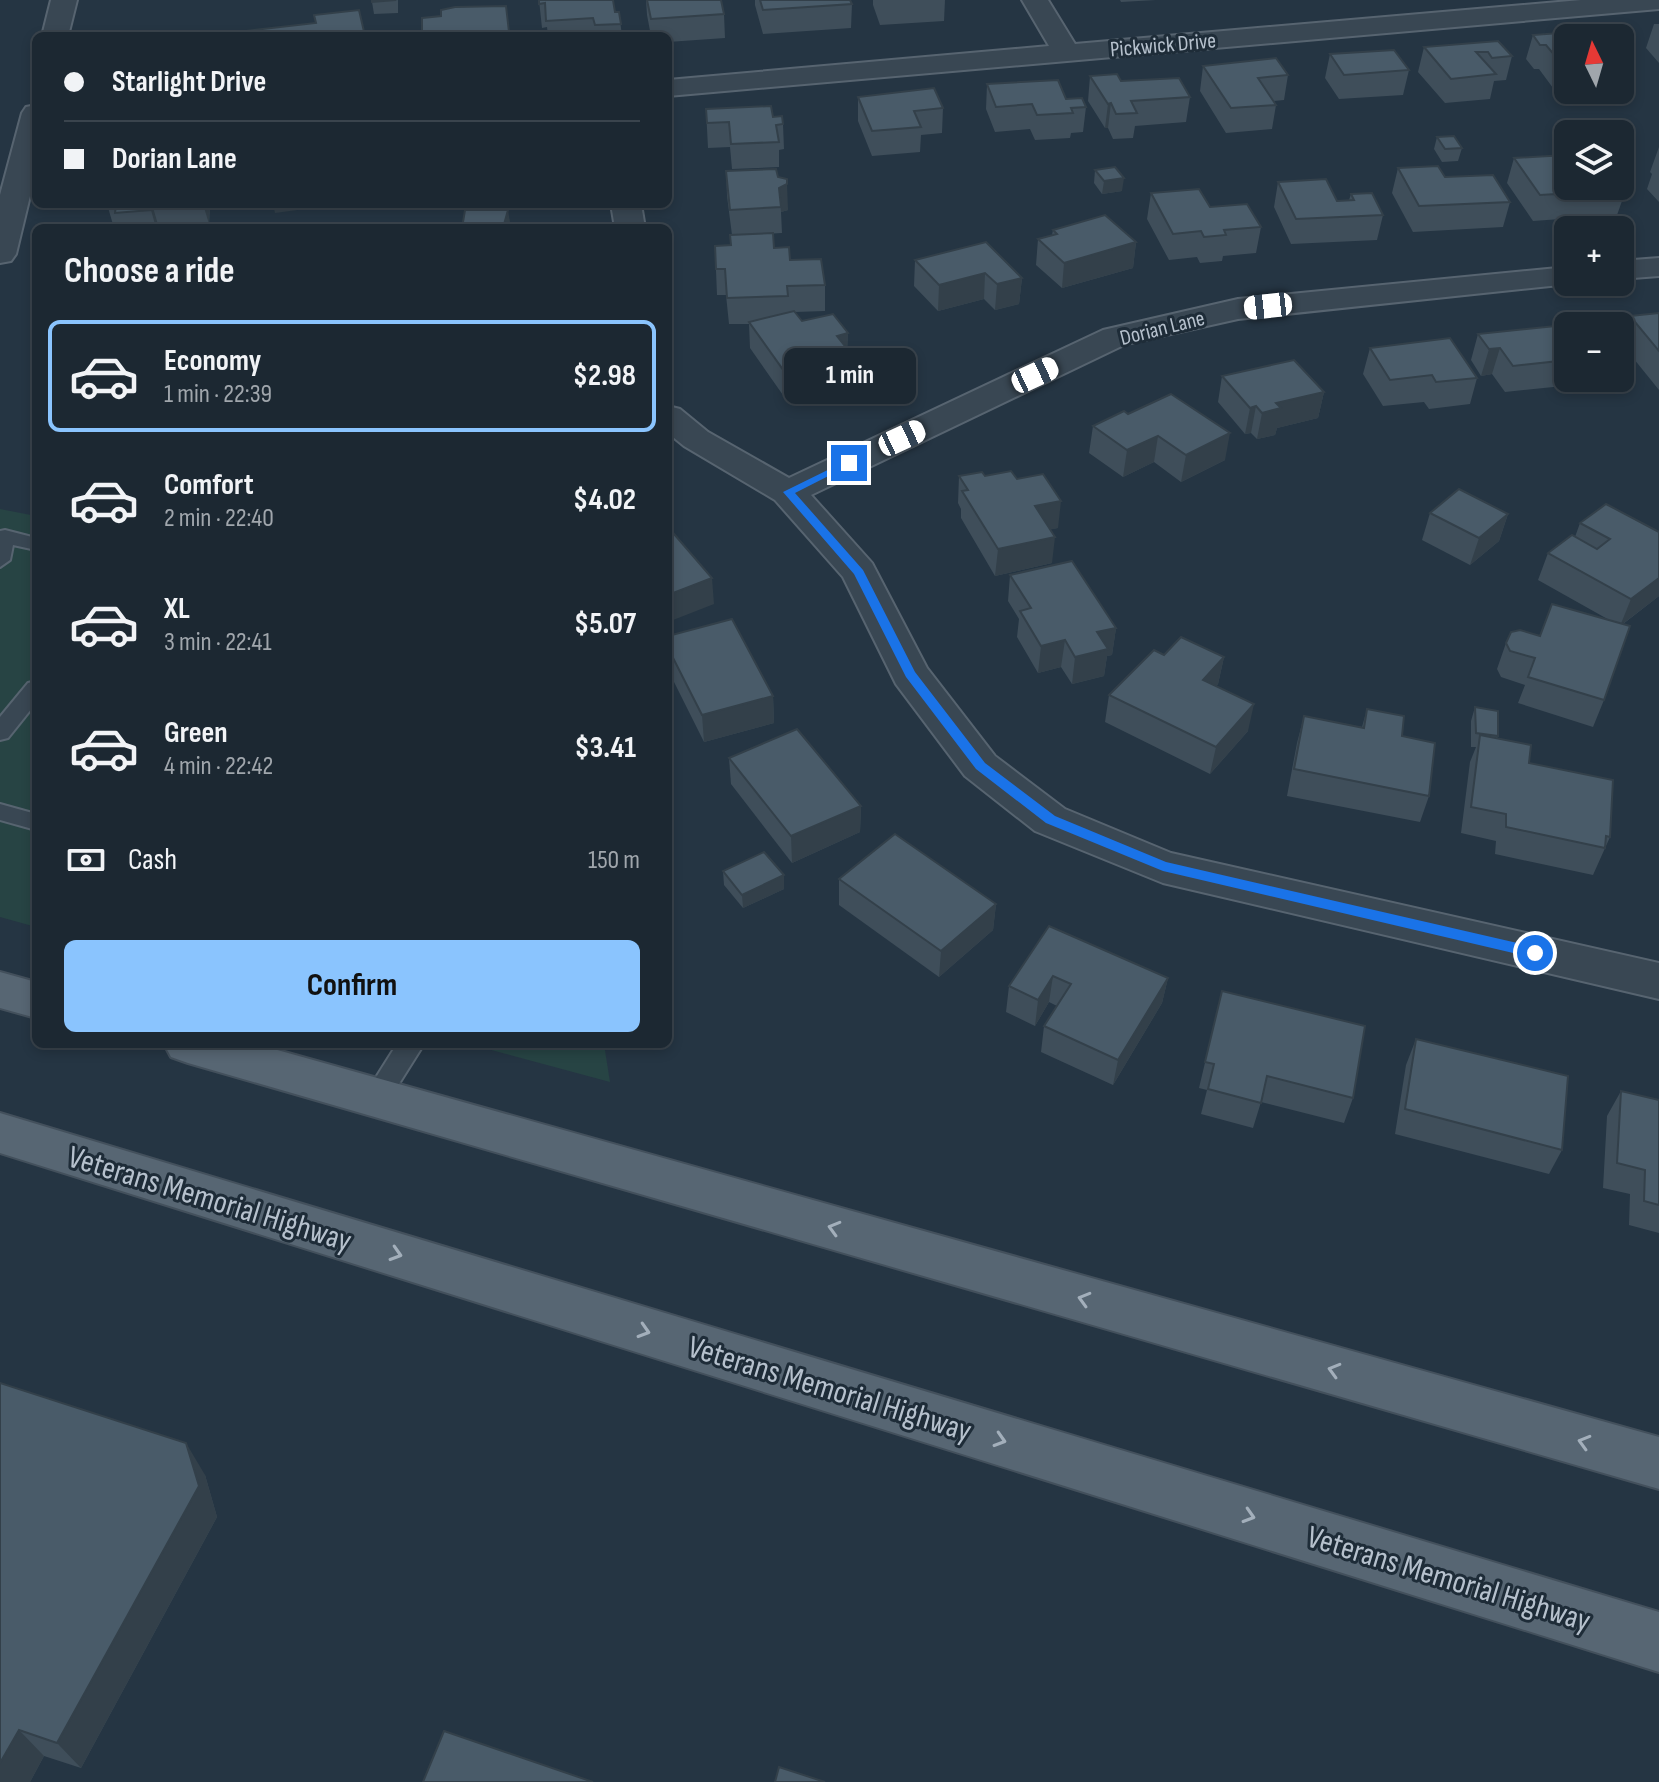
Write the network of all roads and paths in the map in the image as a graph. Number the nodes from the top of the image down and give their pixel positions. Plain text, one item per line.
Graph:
1 (64, 0) edge
2 (1035, 0) edge
3 (1659, 1) edge
4 (56, 32) edge
5 (1066, 52) junction
6 (672, 88) edge
7 (31, 151) edge
8 (0, 254) edge
9 (1659, 267) edge
10 (1634, 269) edge
11 (1554, 277) edge
12 (672, 419) edge
13 (788, 492) junction
14 (32, 543) edge
15 (0, 560) edge
16 (32, 693) edge
17 (0, 732) edge
18 (0, 812) edge
19 (32, 821) edge
20 (1659, 981) edge
21 (0, 990) edge
22 (32, 999) edge
23 (202, 1048) edge
24 (408, 1048) edge
25 (376, 1098) junction
26 (0, 1133) edge
27 (1659, 1463) edge
28 (1659, 1642) edge

1 - 4 street
2 - 5 street
3 - 5 street, Pickwick Drive
5 - 6 street, Pickwick Drive
7 - 8 street
9 - 10 street
11 - 13 street, Dorian Lane
12 - 13 street
13 - 20 street
14 - 15 lane
16 - 17 lane
18 - 19 lane
21 - 22 main road
23 - 25 main road
24 - 25 lane
27 -> 25 main road
26 -> 28 main road, Veterans Memorial Highway

